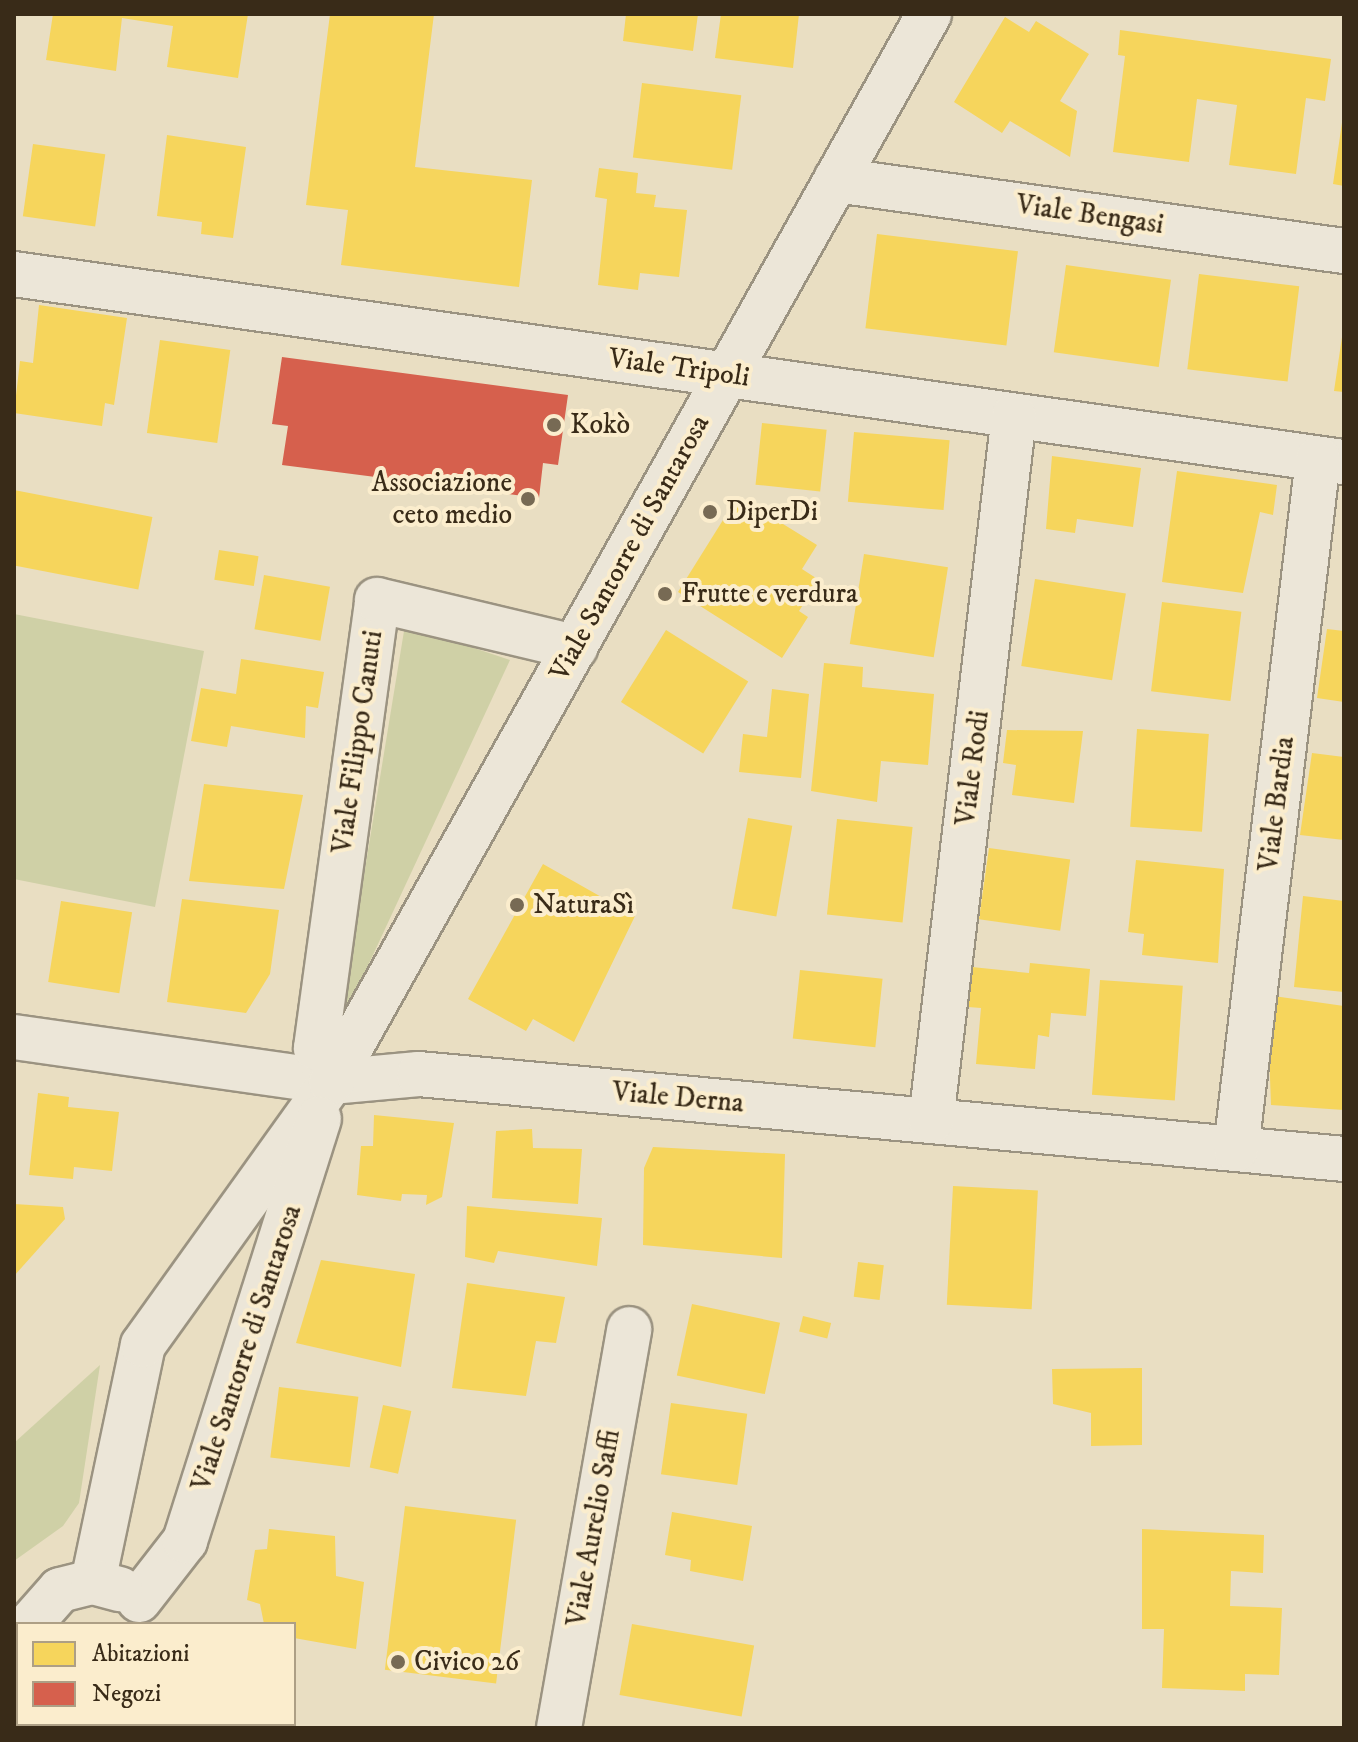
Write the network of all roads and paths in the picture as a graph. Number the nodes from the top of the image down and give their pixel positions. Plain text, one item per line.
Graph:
1 (929, 14) edge
2 (836, 180) junction
3 (1344, 251) edge
4 (14, 274) edge
5 (727, 375) junction
6 (1014, 416) junction
7 (1331, 460) edge
8 (575, 647) junction
9 (14, 1037) edge
10 (331, 1082) junction
11 (931, 1121) junction
12 (1236, 1149) junction
13 (1344, 1159) edge
14 (629, 1329) dead end
15 (93, 1582) junction
16 (147, 1612) edge
17 (32, 1622) edge
18 (559, 1728) edge

1 - 2 street, Viale Santorre di Santarosa
2 - 3 street, Viale Bengasi
2 - 5 street, Viale Santorre di Santarosa
4 - 5 street, Viale Tripoli
5 - 6 street, Viale Tripoli
5 - 8 street, Viale Santorre di Santarosa
6 - 7 street, Viale Tripoli
6 - 11 street, Viale Rodi
7 - 12 street, Viale Bardia
8 - 10 street, Viale Santorre di Santarosa
8 - 10 street, Viale Filippo Canuti
9 - 10 street, Viale Derna
10 - 11 street, Viale Derna
10 - 15 street, Viale Santorre di Santarosa
10 - 16 street, Viale Santorre di Santarosa
11 - 12 street, Viale Derna
12 - 13 street, Viale Derna
14 - 18 street, Viale Aurelio Saffi
15 - 16 street
15 - 17 street

